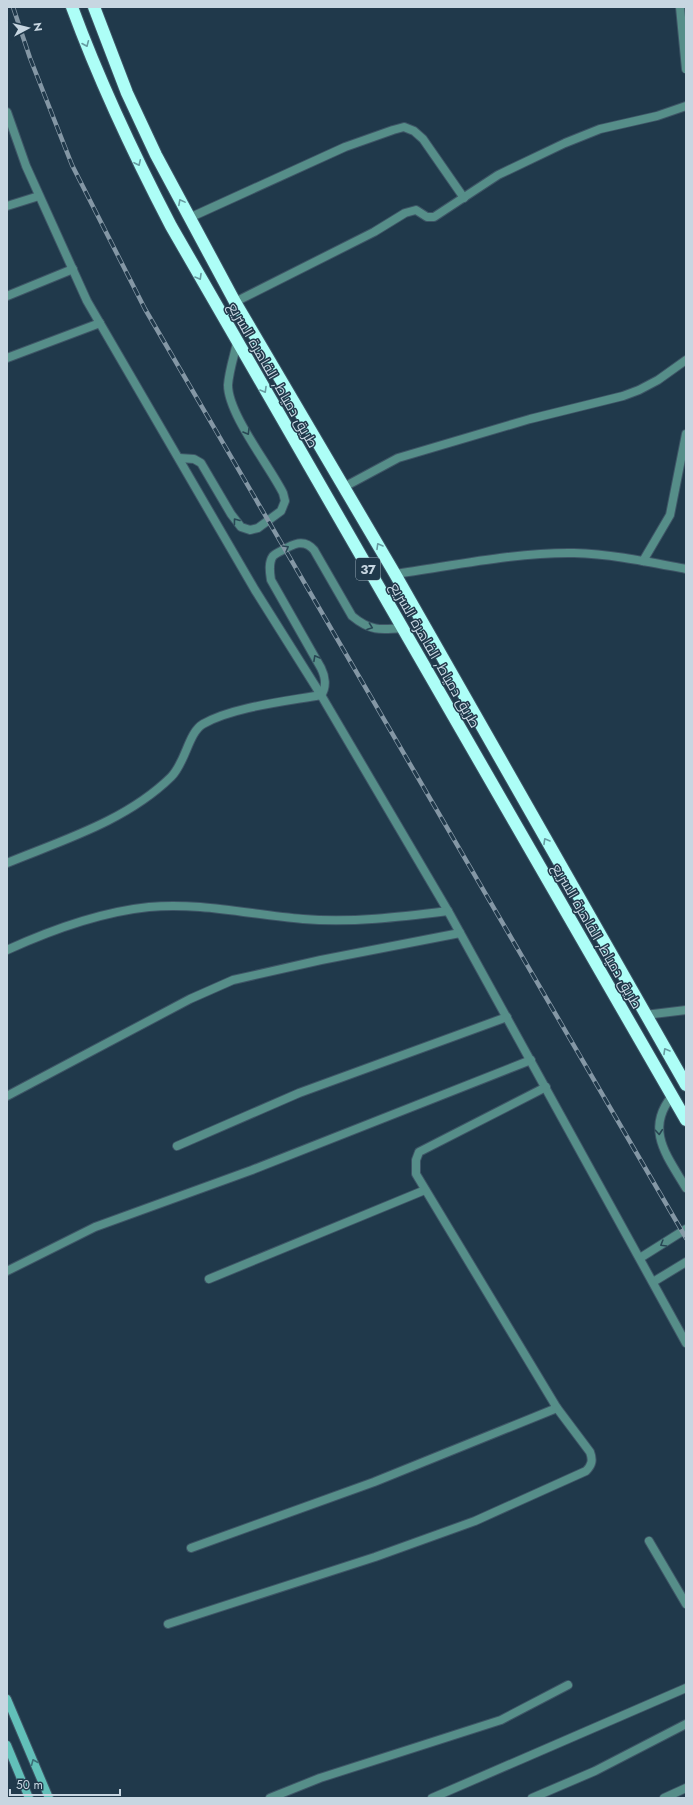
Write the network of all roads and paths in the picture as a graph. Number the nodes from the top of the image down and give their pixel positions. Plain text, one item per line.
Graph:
1 (72, 7) edge
2 (94, 7) edge
3 (680, 7) edge
4 (686, 69) edge
5 (686, 106) edge
6 (7, 112) edge
7 (39, 196) junction
8 (464, 198) junction
9 (7, 206) edge
10 (189, 218) junction
11 (72, 269) junction
12 (7, 296) edge
13 (235, 302) junction
14 (100, 324) junction
15 (237, 343) junction
16 (7, 358) edge
17 (686, 360) edge
18 (686, 434) edge
19 (180, 458) junction
20 (344, 487) junction
21 (643, 561) junction
22 (686, 569) edge
23 (395, 574) junction
24 (402, 628) junction
25 (321, 695) junction
26 (7, 863) edge
27 (448, 911) junction
28 (460, 933) junction
29 (7, 950) edge
30 (686, 1010) edge
31 (645, 1015) junction
32 (507, 1017) junction
33 (531, 1060) junction
34 (686, 1085) edge
35 (546, 1087) junction
36 (7, 1096) edge
37 (672, 1096) junction
38 (686, 1120) edge
39 (176, 1146) dead end
40 (686, 1188) edge
41 (425, 1190) junction
42 (686, 1230) edge
43 (640, 1258) junction
44 (686, 1262) edge
45 (7, 1271) edge
46 (209, 1279) dead end
47 (653, 1282) junction
48 (686, 1343) edge
49 (557, 1408) junction
50 (649, 1541) dead end
51 (192, 1548) dead end
52 (686, 1604) edge
53 (168, 1624) dead end
54 (568, 1685) dead end
55 (686, 1688) edge
56 (7, 1699) edge
57 (11, 1716) edge
58 (686, 1724) edge
59 (7, 1745) edge
60 (686, 1788) edge
61 (29, 1798) edge
62 (49, 1798) edge
63 (270, 1798) edge
64 (432, 1798) edge
65 (532, 1798) edge
66 (664, 1798) edge

1 -> 15 highway, طريق دمياط, القاهرة السريع / 37
10 -> 2 highway, طريق دمياط, القاهرة السريع / 37
3 - 4 street
5 - 8 street
6 - 7 street
7 - 9 street
7 - 11 street
8 - 10 street
8 - 13 street
10 - 13 highway, طريق دمياط, القاهرة السريع / 37
11 - 12 street
11 - 14 street
13 - 20 highway, طريق دمياط, القاهرة السريع / 37
14 - 16 street
14 - 19 street
15 -> 19 street
15 -> 24 highway, طريق دمياط, القاهرة السريع / 37
17 - 20 street
18 - 21 street
19 - 25 street
23 -> 20 highway, طريق دمياط, القاهرة السريع / 37
21 - 22 street
21 - 23 street
31 -> 23 highway, طريق دمياط, القاهرة السريع / 37
25 -> 24 street
24 - 37 highway, طريق دمياط, القاهرة السريع / 37
25 - 26 street
25 - 27 street
27 - 28 street
27 - 29 street
28 - 32 street
28 - 36 street
30 - 31 street
34 -> 31 highway, طريق دمياط, القاهرة السريع / 37
32 - 33 street
32 - 39 street
33 - 35 street
33 - 45 street
35 - 41 street
35 - 43 street
37 - 38 highway, طريق دمياط, القاهرة السريع / 37
37 -> 40 street
41 - 46 street
41 - 49 street
42 -> 43 street
43 - 47 street
44 - 47 street
47 - 48 street
49 - 51 street
49 - 53 street
50 - 52 street
54 - 63 street
55 - 64 street
56 - 57 main road
62 -> 57 main road
58 - 65 street
59 - 61 main road
60 - 66 street

